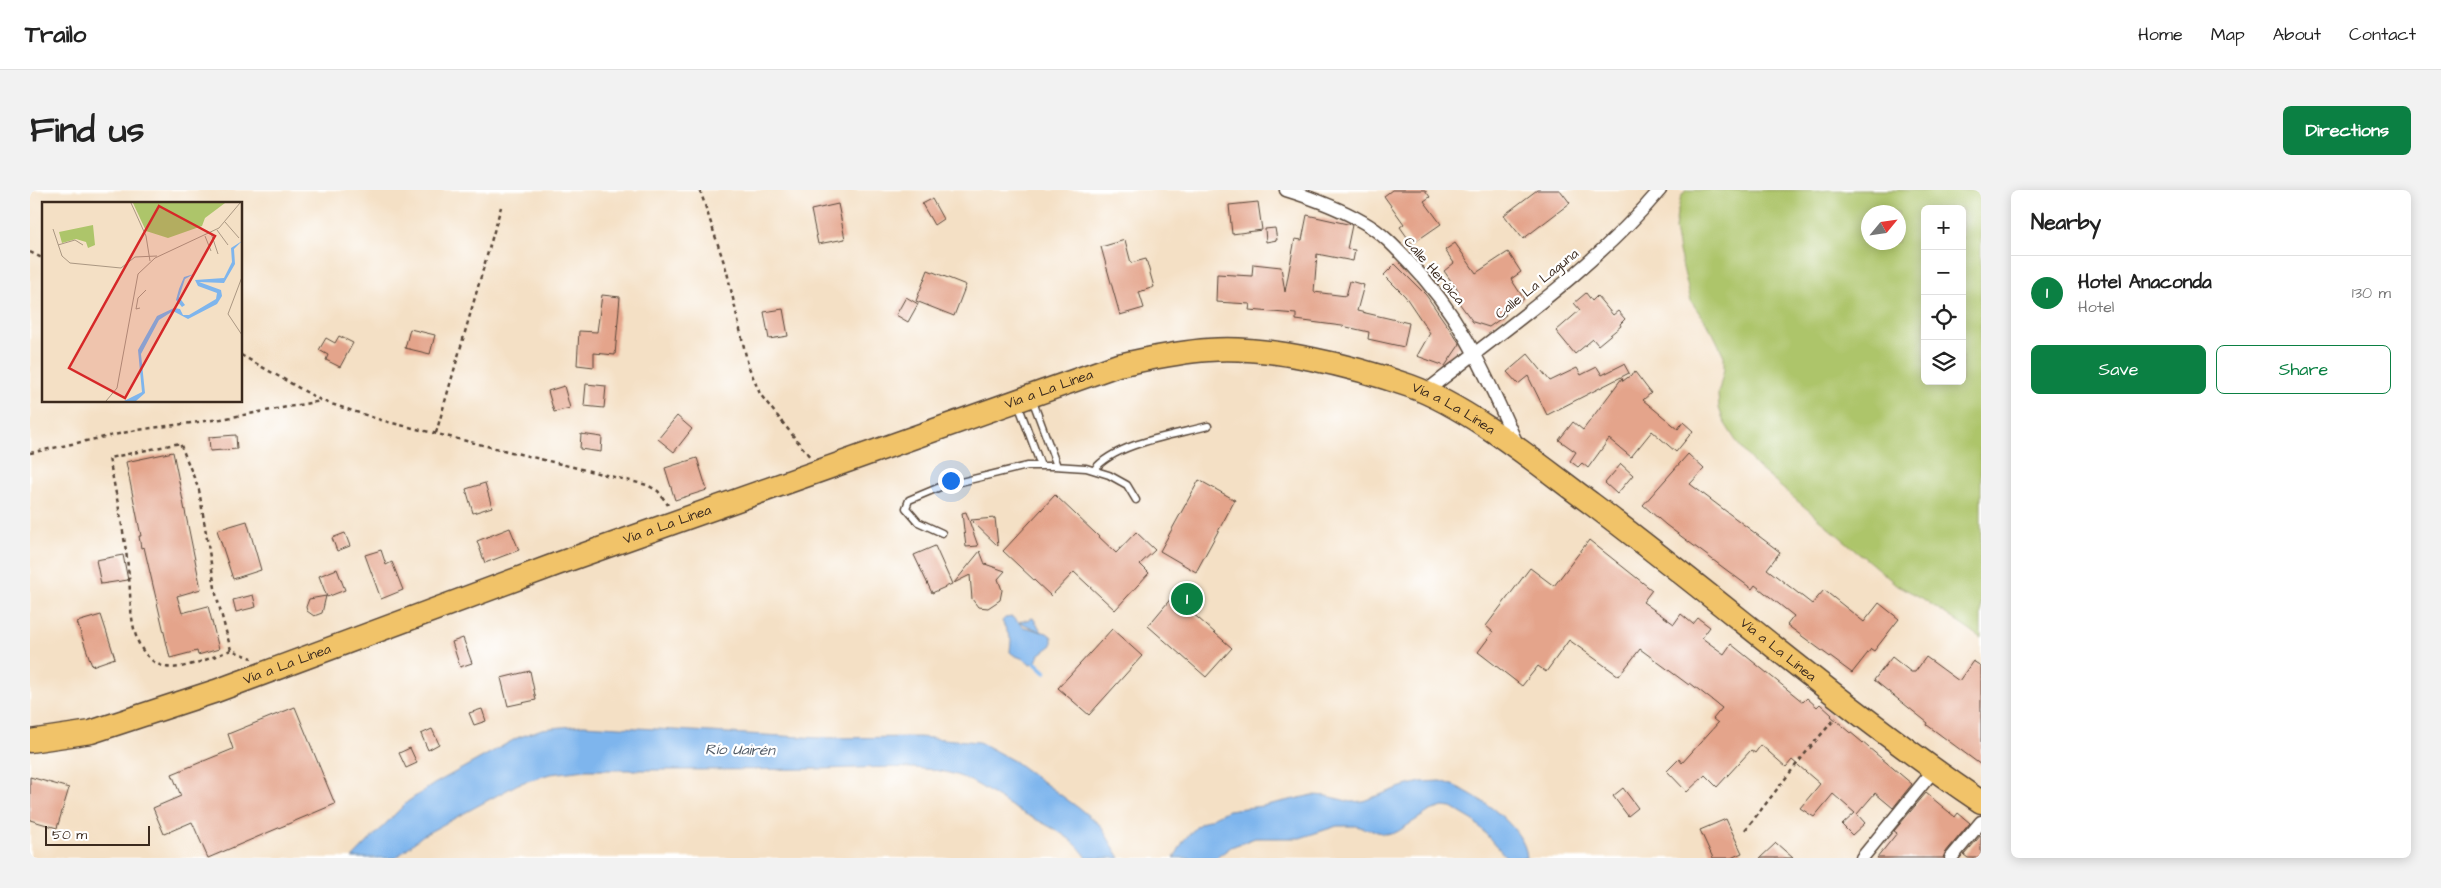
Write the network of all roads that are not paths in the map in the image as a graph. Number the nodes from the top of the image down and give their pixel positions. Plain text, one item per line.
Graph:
1 (1286, 190) edge
2 (1660, 190) edge
3 (1475, 352) junction
4 (1425, 392) junction
5 (1024, 398) junction
6 (1208, 426) dead end
7 (1520, 451) junction
8 (1041, 466) junction
9 (1057, 466) junction
10 (1094, 470) junction
11 (1136, 500) dead end
12 (942, 533) dead end
13 (30, 742) edge
14 (1934, 770) junction
15 (1981, 802) edge
16 (1981, 822) edge
17 (1862, 858) edge
18 (1951, 858) edge

1 - 3 street, Calle Heróica
2 - 3 street, Calle La Laguna
3 - 4 street, Calle La Laguna
3 - 7 street, Calle Heróica
4 - 5 highway, Vía a La Línea
4 - 7 highway, Vía a La Línea
5 - 8 lane
5 - 9 lane
5 - 13 highway, Vía a La Línea
6 - 10 lane
7 - 14 highway, Vía a La Línea
8 - 9 lane
8 - 12 lane
9 - 10 lane
10 - 11 lane
14 - 15 highway, Vía a La Línea
14 - 17 street
16 - 18 street

